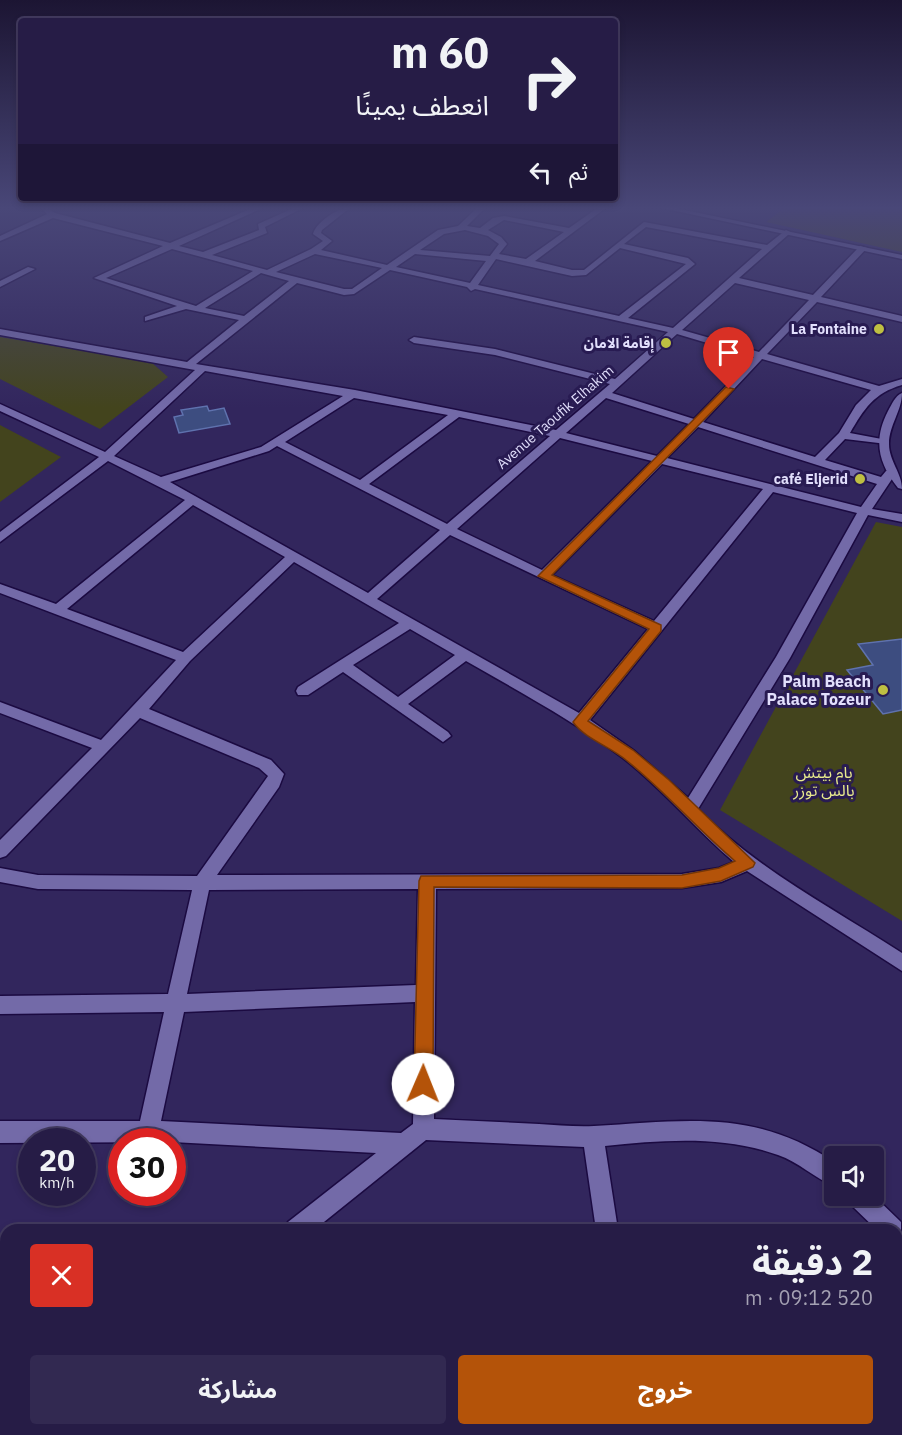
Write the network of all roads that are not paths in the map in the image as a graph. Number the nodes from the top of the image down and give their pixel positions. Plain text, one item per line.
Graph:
1 (19, 274) edge
2 (107, 274) edge
3 (260, 274) edge
4 (275, 274) edge
5 (378, 274) edge
6 (416, 274) edge
7 (481, 274) edge
8 (678, 274) edge
9 (741, 274) edge
10 (838, 274) edge
11 (295, 280) junction
12 (735, 280) junction
13 (3, 281) edge
14 (471, 288) junction
15 (814, 298) junction
16 (185, 306) junction
17 (197, 309) junction
18 (148, 319) dead end
19 (246, 319) junction
20 (620, 319) junction
21 (902, 319) edge
22 (676, 331) junction
23 (0, 332) edge
24 (414, 340) dead end
25 (761, 354) junction
26 (189, 365) junction
27 (204, 367) junction
28 (902, 382) edge
29 (618, 383) junction
30 (878, 389) junction
31 (355, 393) junction
32 (604, 393) junction
33 (902, 396) edge
34 (0, 407) edge
35 (457, 413) junction
36 (696, 423) junction
37 (558, 434) junction
38 (843, 435) junction
39 (277, 442) junction
40 (883, 442) junction
41 (106, 457) junction
42 (659, 459) junction
43 (818, 460) junction
44 (887, 477) junction
45 (160, 481) junction
46 (361, 485) junction
47 (902, 486) edge
48 (770, 488) junction
49 (192, 500) junction
50 (865, 510) junction
51 (902, 518) edge
52 (448, 529) junction
53 (0, 538) edge
54 (292, 557) junction
55 (544, 576) junction
56 (0, 588) edge
57 (369, 599) junction
58 (57, 610) junction
59 (409, 623) junction
60 (657, 628) junction
61 (465, 655) junction
62 (185, 658) junction
63 (343, 665) junction
64 (303, 691) dead end
65 (398, 704) junction
66 (0, 706) edge
67 (138, 711) junction
68 (580, 722) junction
69 (443, 736) dead end
70 (104, 747) junction
71 (690, 809) junction
72 (0, 851) edge
73 (748, 863) junction
74 (0, 875) edge
75 (427, 881) junction
76 (202, 883) junction
77 (902, 963) edge
78 (425, 993) junction
79 (176, 1003) junction
80 (0, 1005) edge
81 (149, 1128) edge
82 (423, 1129) junction
83 (108, 1131) edge
84 (0, 1132) edge
85 (186, 1133) edge
86 (592, 1137) junction
87 (405, 1144) junction
88 (824, 1167) edge
89 (868, 1206) edge
90 (304, 1224) edge
91 (606, 1224) edge
92 (887, 1224) edge

1 - 13 street
2 - 16 street
3 - 17 street
4 - 11 street
5 - 11 street
6 - 14 street
7 - 14 street
8 - 20 street
9 - 12 street, Avenue Taoufik Elhakim
10 - 15 street
11 - 19 street
12 - 15 street
12 - 22 street, Avenue Taoufik Elhakim
14 - 20 street
15 - 21 street
15 - 25 street
16 - 17 street
16 - 18 street
17 - 19 street
19 - 26 street
20 - 22 street
22 - 25 street
22 - 29 street, Avenue Taoufik Elhakim
23 - 26 street
24 - 29 street
25 - 30 street
25 - 36 street
26 - 27 street
27 - 31 street
27 - 41 street
28 - 30 street
29 - 32 street, Avenue Taoufik Elhakim
30 - 38 street
31 - 35 street
31 - 39 street
32 - 36 street
32 - 37 street, Avenue Taoufik Elhakim
33 - 40 street
34 - 41 street
35 - 37 street
35 - 46 street
36 - 42 street
36 - 43 street
37 - 42 street
37 - 52 street, Avenue Taoufik Elhakim
38 - 40 street
38 - 43 street
39 - 45 street
39 - 46 street
40 - 44 street
41 - 45 street
41 - 53 street
42 - 48 street
42 - 55 street
43 - 44 street
44 - 47 street
44 - 50 street
45 - 49 street
46 - 52 street
48 - 50 street
48 - 60 street
49 - 54 street
49 - 58 street
50 - 51 street
50 - 71 street
52 - 55 street
52 - 57 street, Avenue Taoufik Elhakim
54 - 57 street
54 - 62 street
55 - 60 street
56 - 58 street
57 - 59 street
58 - 62 street
59 - 61 street
59 - 63 street
60 - 68 street
61 - 65 street
61 - 68 street
62 - 67 street
63 - 64 street
63 - 65 street
65 - 69 street
66 - 70 street
67 - 70 street
67 - 76 street
68 - 71 street
70 - 72 street
71 - 73 street
73 - 75 street
73 - 77 street
74 - 76 street
75 - 76 street
75 - 78 street
76 - 79 street
78 - 79 street
78 - 82 street
79 - 80 street
79 - 81 street
82 - 86 street
82 - 87 street
83 - 84 street
85 - 87 street
86 - 88 street
86 - 91 street
87 - 90 street
89 - 92 street

